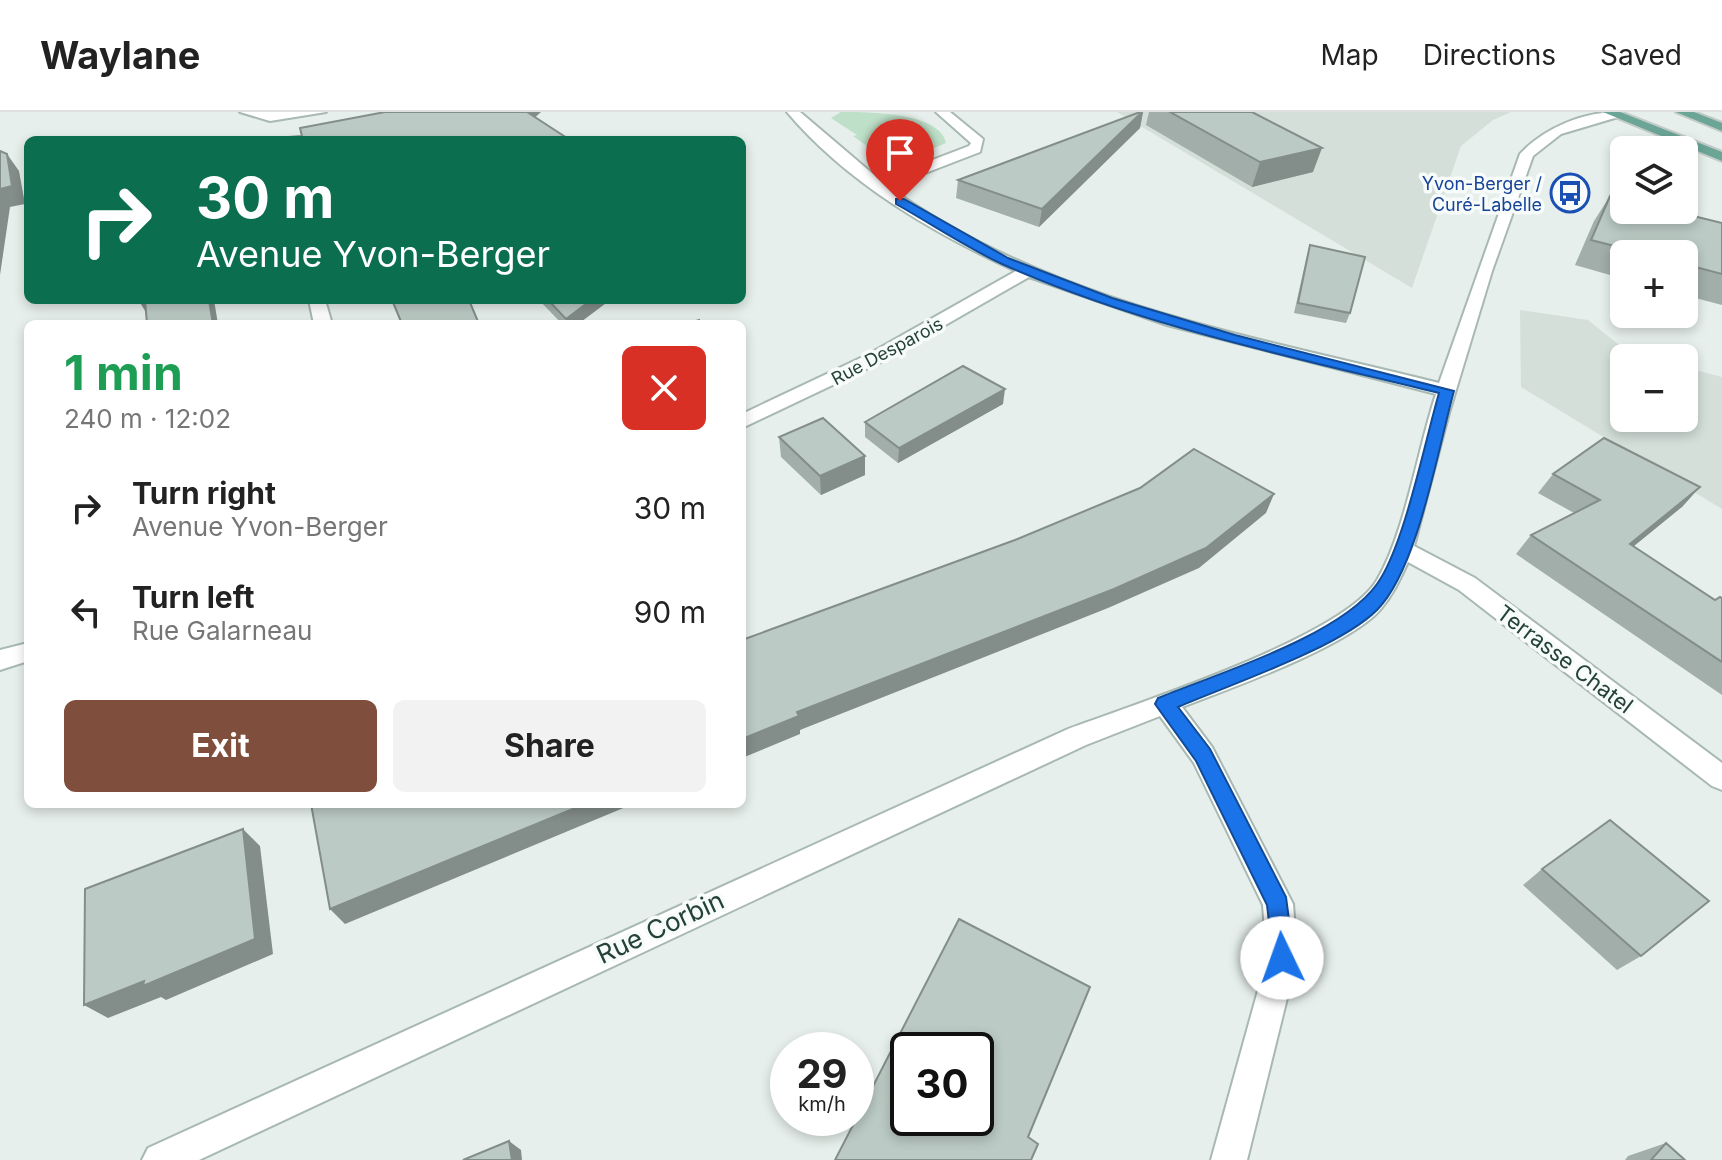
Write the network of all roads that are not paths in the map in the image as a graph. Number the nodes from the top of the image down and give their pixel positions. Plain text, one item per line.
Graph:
1 (246, 112) edge
2 (320, 112) edge
3 (793, 112) edge
4 (942, 112) edge
5 (1682, 112) edge
6 (1611, 113) edge
7 (1722, 127) edge
8 (1722, 157) edge
9 (878, 186) junction
10 (1028, 271) junction
11 (1447, 391) junction
12 (746, 420) edge
13 (1402, 549) junction
14 (24, 653) edge
15 (0, 660) edge
16 (1165, 704) junction
17 (1722, 778) edge
18 (160, 1160) edge
19 (1229, 1160) edge

1 - 2 street
3 - 9 street
4 - 9 street
5 - 7 main road
6 - 8 main road
6 - 11 street, Rue Corbin
9 - 10 street
10 - 11 street
10 - 12 street, Rue Desparois
11 - 13 street, Rue Corbin
13 - 16 street, Rue Corbin
13 - 17 street, Terrasse Chatel
14 - 15 street
16 - 18 street, Rue Corbin
16 - 19 street

